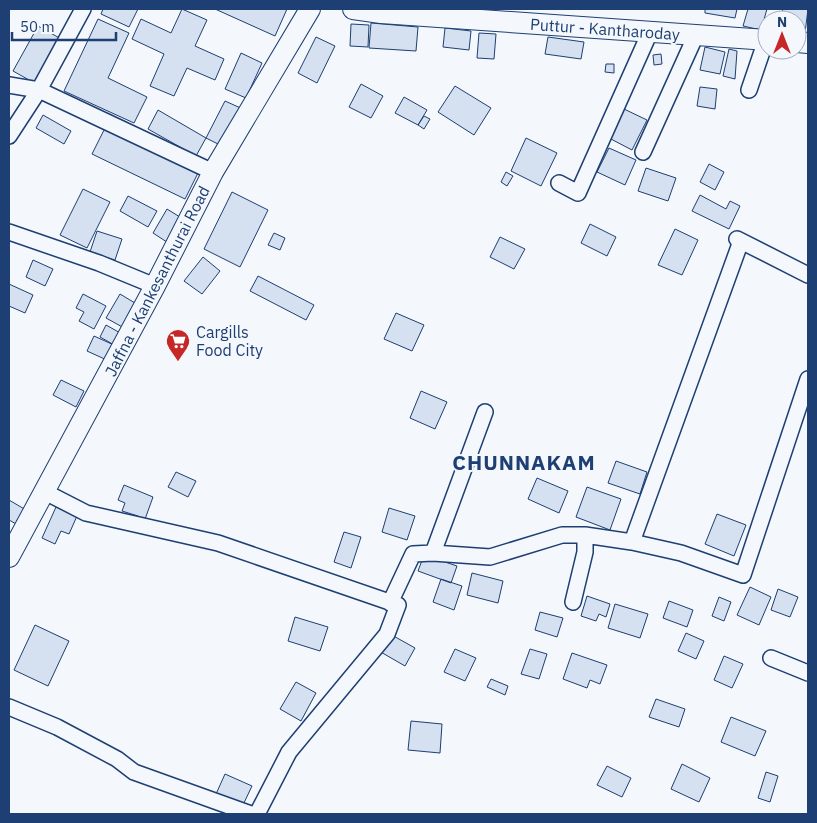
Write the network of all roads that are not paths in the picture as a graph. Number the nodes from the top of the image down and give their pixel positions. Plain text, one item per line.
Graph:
1 (83, 9) edge
2 (310, 9) edge
3 (353, 9) edge
4 (650, 32) junction
5 (696, 36) junction
6 (757, 39) edge
7 (759, 60) edge
8 (9, 84) edge
9 (39, 90) junction
10 (749, 90) dead end
11 (9, 136) edge
12 (643, 152) dead end
13 (213, 172) junction
14 (559, 183) dead end
15 (9, 232) edge
16 (808, 275) edge
17 (155, 286) junction
18 (808, 379) edge
19 (484, 412) dead end
20 (45, 492) junction
21 (584, 535) junction
22 (632, 542) junction
23 (433, 553) junction
24 (9, 557) edge
25 (572, 602) dead end
26 (390, 603) junction
27 (771, 658) dead end
28 (808, 673) edge
29 (9, 707) edge
30 (251, 814) edge
31 (257, 814) edge

1 - 9 street
2 - 13 main road, Jaffna - Kankesanthurai Road
3 - 4 main road, Puttur - Kantharoday
4 - 5 main road, Puttur - Kantharoday
4 - 14 street
5 - 6 main road, Puttur - Kantharoday
5 - 12 street
7 - 10 street
8 - 9 street
9 - 11 street
9 - 13 street
13 - 17 main road, Jaffna - Kankesanthurai Road
15 - 17 street
16 - 22 street
17 - 20 main road, Jaffna - Kankesanthurai Road
18 - 22 street
19 - 23 street
20 - 24 main road, Jaffna - Kankesanthurai Road
20 - 26 street
21 - 22 street
21 - 23 street
21 - 25 street
23 - 26 street
26 - 31 street
27 - 28 street
29 - 30 street

